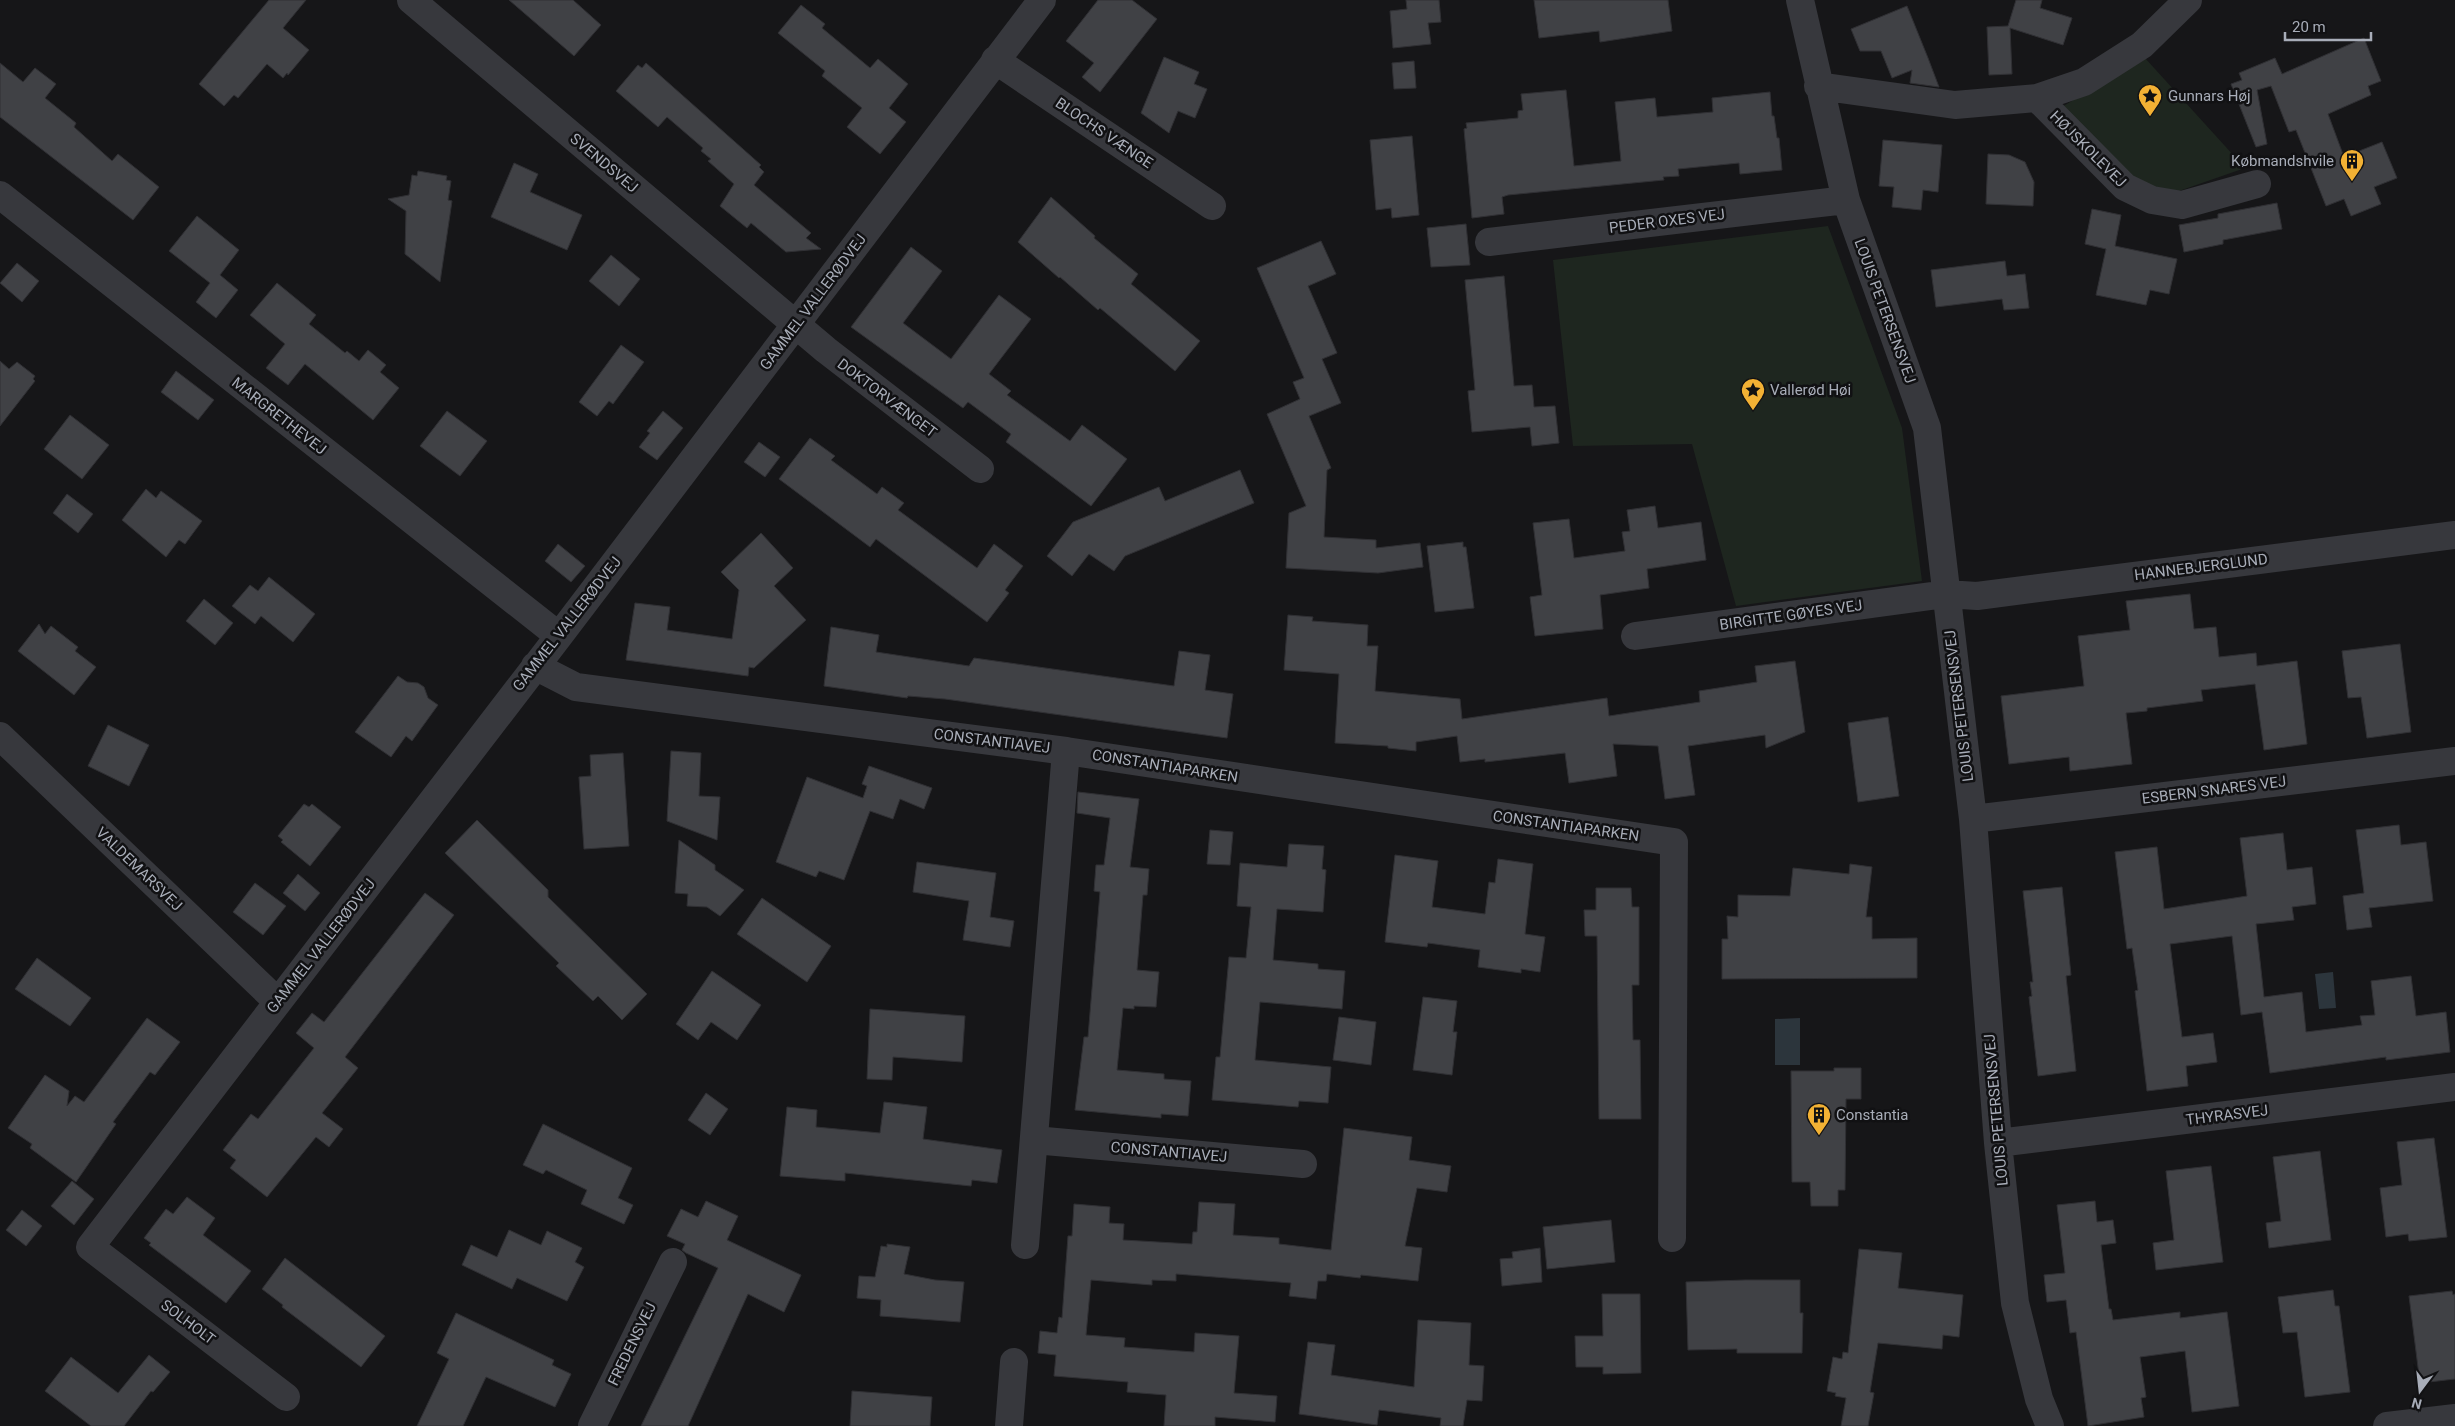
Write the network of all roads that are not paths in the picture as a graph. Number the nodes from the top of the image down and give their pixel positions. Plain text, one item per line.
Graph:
1 (411, 0) edge
2 (1800, 0) edge
3 (2188, 0) edge
4 (1037, 2) edge
5 (995, 60) junction
6 (1818, 86) junction
7 (2037, 98) junction
8 (2257, 184) dead end
9 (0, 195) edge
10 (1846, 200) junction
11 (1212, 206) dead end
12 (1489, 242) dead end
13 (796, 325) junction
14 (980, 469) dead end
15 (2455, 535) edge
16 (1946, 594) junction
17 (559, 636) junction
18 (1635, 636) dead end
19 (535, 666) junction
20 (0, 736) edge
21 (1066, 751) junction
22 (2455, 761) edge
23 (1973, 819) junction
24 (278, 1002) junction
25 (2455, 1087) edge
26 (1034, 1140) junction
27 (1998, 1143) junction
28 (1303, 1164) dead end
29 (1672, 1238) dead end
30 (1025, 1245) dead end
31 (90, 1247) joint
32 (673, 1262) dead end
33 (1014, 1362) dead end
34 (286, 1397) dead end
35 (2455, 1418) edge
36 (592, 1426) edge
37 (1009, 1426) edge
38 (2050, 1426) edge
39 (2387, 1426) edge

1 - 13 street, SVENDSVEJ
2 - 6 street, LOUIS PETERSENSVEJ
3 - 7 street, HØJSKOLEVEJ
4 - 5 street, GAMMEL VALLERØDVEJ
5 - 11 street, BLOCHS VÆNGE
5 - 13 street, GAMMEL VALLERØDVEJ
6 - 7 street, HØJSKOLEVEJ
6 - 10 street, LOUIS PETERSENSVEJ
7 - 8 street, HØJSKOLEVEJ
9 - 17 street, MARGRETHEVEJ
10 - 12 street, PEDER OXES VEJ
10 - 16 street, LOUIS PETERSENSVEJ
13 - 14 street, DOKTORVÆNGET
13 - 17 street, GAMMEL VALLERØDVEJ
15 - 16 street, HANNEBJERGLUND
16 - 18 street, BIRGITTE GØYES VEJ
16 - 23 street, LOUIS PETERSENSVEJ
17 - 19 street, GAMMEL VALLERØDVEJ
19 - 21 street, CONSTANTIAVEJ
19 - 24 street, GAMMEL VALLERØDVEJ
20 - 24 street, VALDEMARSVEJ
21 - 26 street, CONSTANTIAVEJ
21 - 29 street, CONSTANTIAPARKEN
22 - 23 street, ESBERN SNARES VEJ
23 - 27 street, LOUIS PETERSENSVEJ
24 - 31 street, GAMMEL VALLERØDVEJ
25 - 27 street, THYRASVEJ
26 - 28 street, CONSTANTIAVEJ
26 - 30 street, CONSTANTIAVEJ
27 - 38 street, LOUIS PETERSENSVEJ
31 - 34 street, SOLHOLT
32 - 36 street, FREDENSVEJ
33 - 37 street
35 - 39 street

